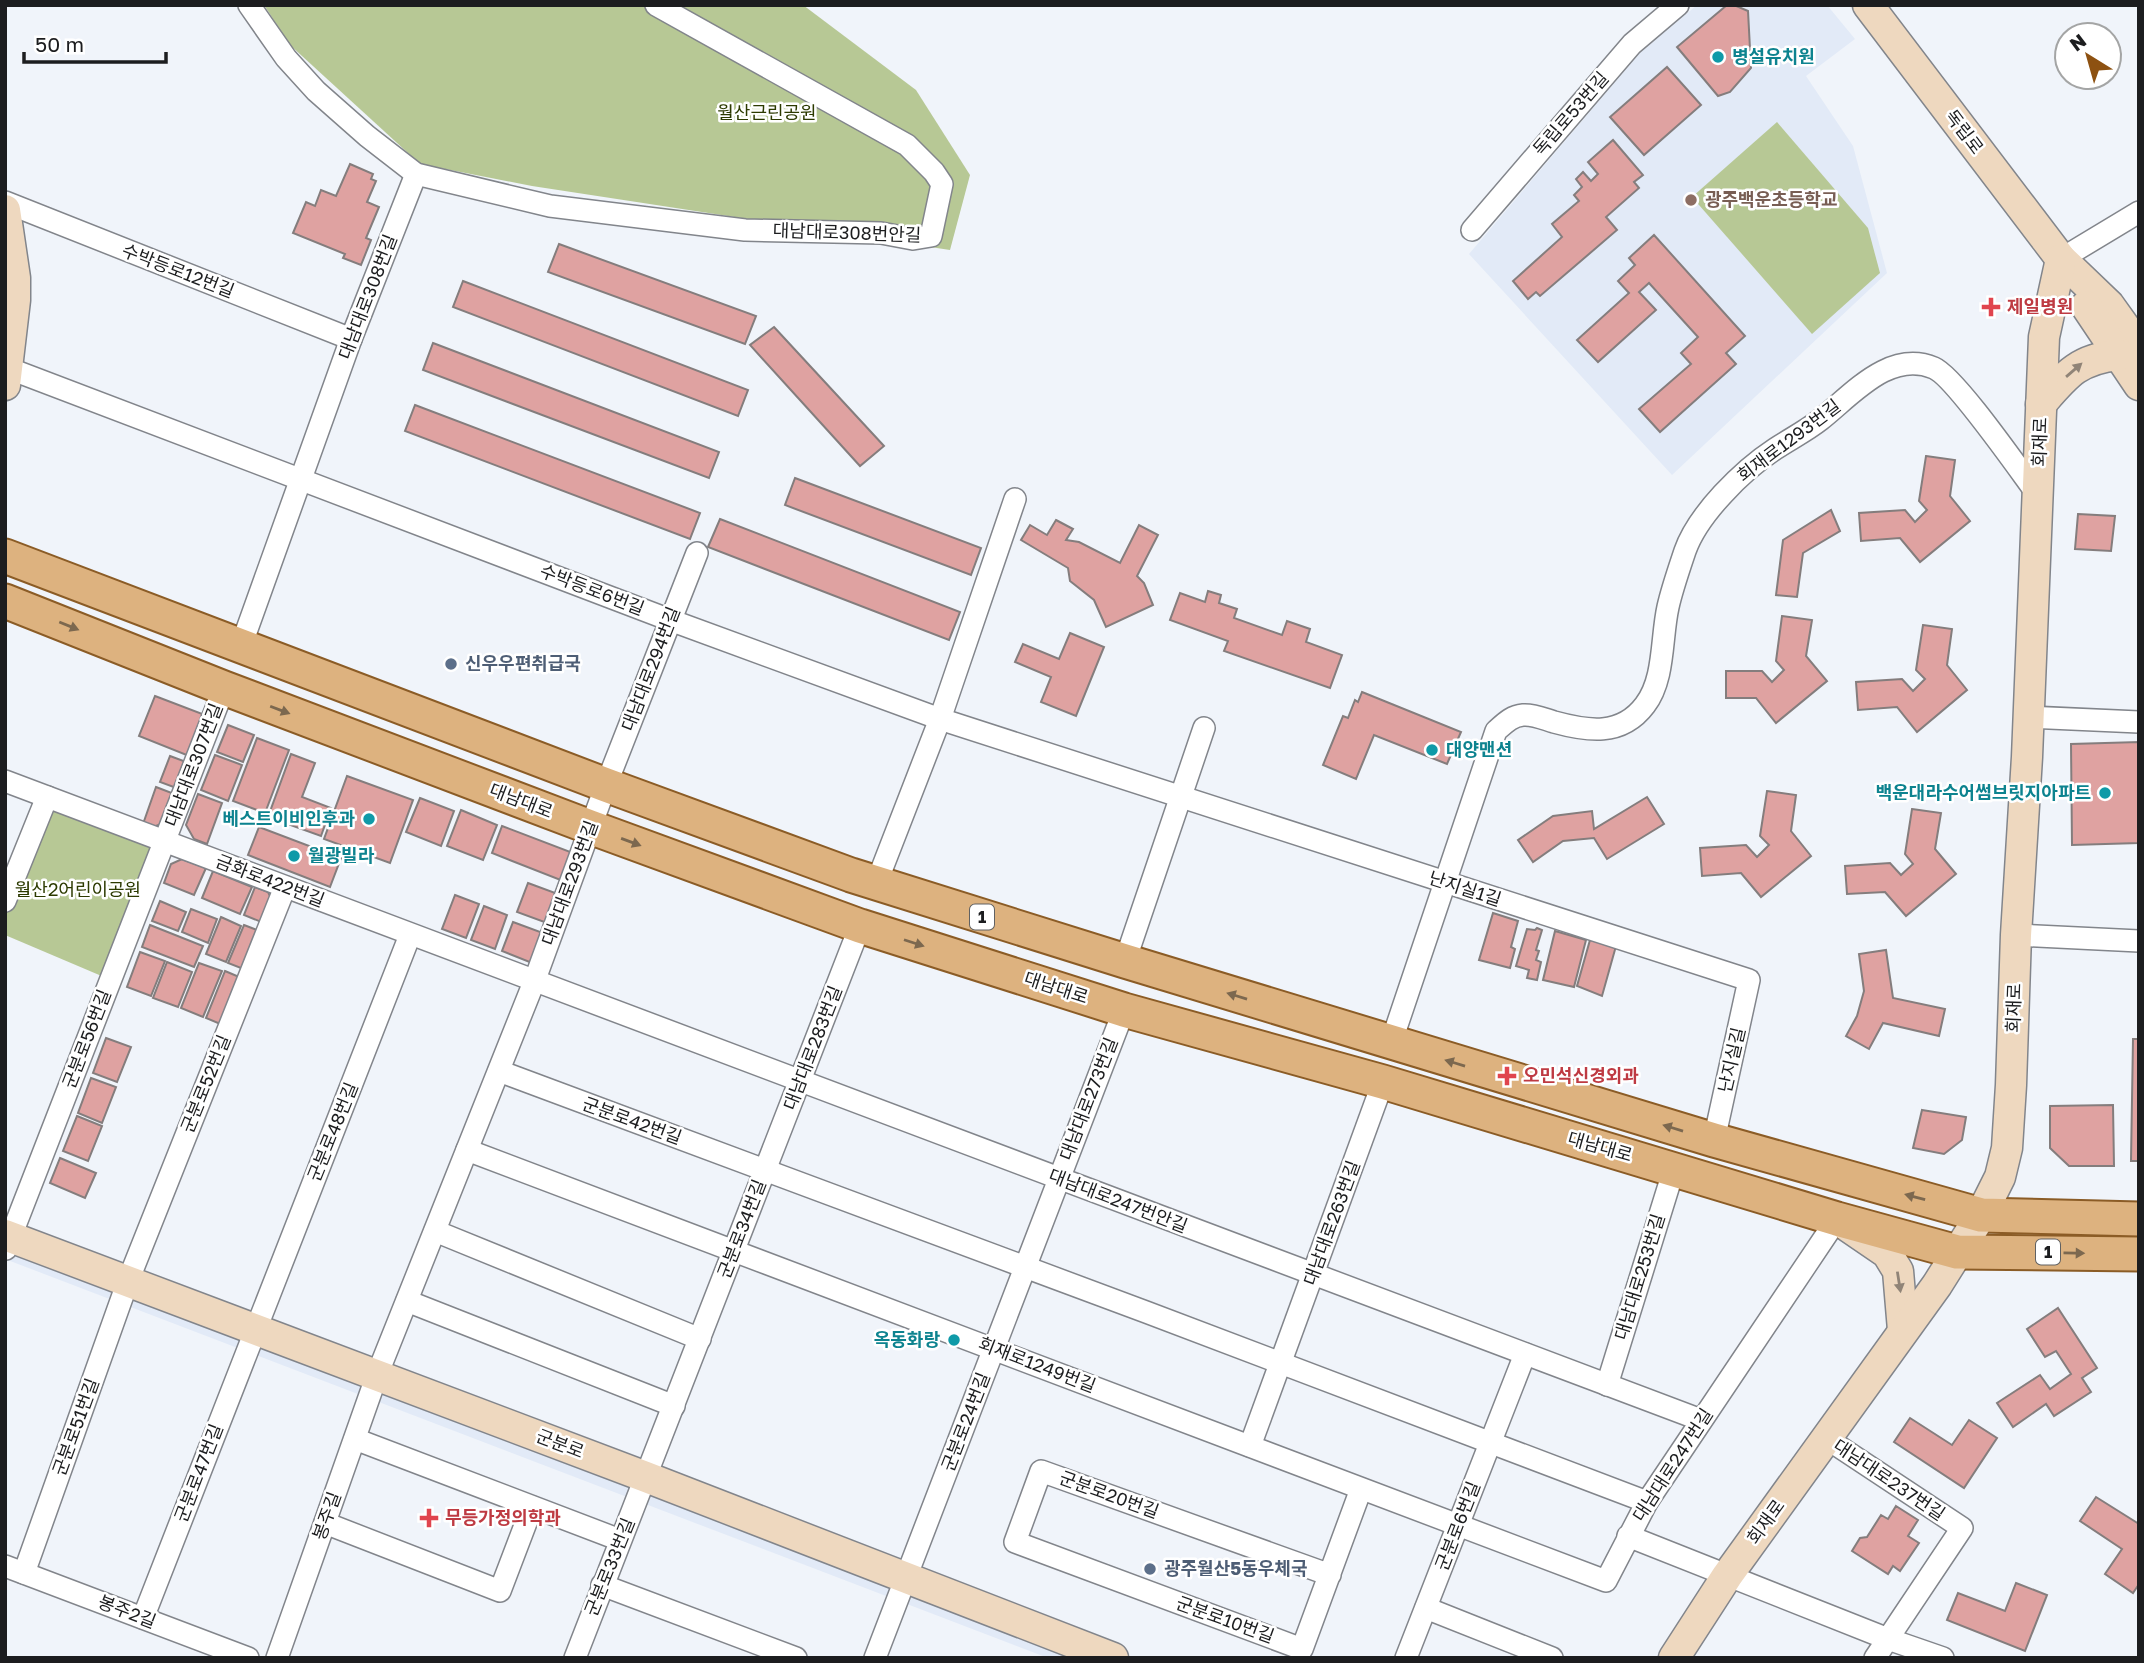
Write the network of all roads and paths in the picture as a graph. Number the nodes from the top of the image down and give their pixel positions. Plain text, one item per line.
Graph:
1 (248, 5) edge
2 (656, 5) edge
3 (1678, 5) edge
4 (1868, 5) edge
5 (416, 174) junction
6 (5, 202) edge
7 (5, 211) edge
8 (2139, 212) edge
9 (1472, 230) dead end
10 (2061, 259) junction
11 (351, 339) junction
12 (2128, 351) edge
13 (6, 373) edge
14 (2139, 385) edge
15 (2041, 404) junction
16 (300, 478) junction
17 (2038, 495) junction
18 (1015, 499) dead end
19 (697, 554) dead end
20 (5, 556) edge
21 (5, 601) edge
22 (670, 620) junction
23 (241, 646) junction
24 (224, 688) junction
25 (2029, 717) junction
26 (940, 719) junction
27 (2139, 722) edge
28 (1204, 728) dead end
29 (5, 781) edge
30 (606, 785) junction
31 (47, 797) junction
32 (1180, 797) junction
33 (590, 827) junction
34 (164, 841) junction
35 (1444, 883) junction
36 (876, 884) junction
37 (285, 887) junction
38 (5, 901) edge
39 (860, 926) junction
40 (410, 935) junction
41 (2016, 935) junction
42 (2139, 942) edge
43 (1125, 961) junction
44 (1749, 980) joint
45 (534, 982) junction
46 (1124, 1010) junction
47 (1391, 1043) junction
48 (499, 1071) junction
49 (800, 1082) junction
50 (1383, 1082) junction
51 (1714, 1140) junction
52 (467, 1150) junction
53 (1674, 1169) junction
54 (765, 1170) junction
55 (1059, 1179) junction
56 (1981, 1215) junction
57 (1837, 1219) junction
58 (2139, 1219) edge
59 (435, 1231) junction
60 (7, 1241) edge
61 (734, 1251) junction
62 (1957, 1252) junction
63 (2139, 1254) edge
64 (1025, 1267) junction
65 (1313, 1274) junction
66 (128, 1281) junction
67 (407, 1301) junction
68 (255, 1329) junction
69 (1903, 1330) junction
70 (699, 1339) junction
71 (993, 1349) junction
72 (1525, 1354) junction
73 (1280, 1363) junction
74 (377, 1375) junction
75 (1607, 1385) junction
76 (674, 1406) junction
77 (1701, 1420) junction
78 (1826, 1438) junction
79 (355, 1439) junction
80 (1490, 1444) junction
81 (1250, 1446) junction
82 (646, 1477) junction
83 (1362, 1489) junction
84 (1647, 1502) junction
85 (532, 1507) junction
86 (325, 1523) junction
87 (1458, 1525) junction
88 (1628, 1536) junction
89 (620, 1541) junction
90 (14, 1570) edge
91 (1330, 1575) junction
92 (1727, 1576) junction
93 (906, 1578) junction
94 (602, 1585) junction
95 (1152, 1593) joint
96 (1426, 1608) junction
97 (143, 1618) junction
98 (1888, 1639) junction
99 (1097, 1655) edge
100 (248, 1658) edge
101 (277, 1658) edge
102 (575, 1658) edge
103 (796, 1658) edge
104 (875, 1658) edge
105 (1406, 1658) edge
106 (1552, 1658) edge
107 (1674, 1658) edge
108 (1875, 1658) edge
109 (1943, 1658) edge

1 - 5 street
2 - 5 street, 대남대로308번안길
3 - 9 street, 독립로53번길
4 - 10 main road, 독립로
5 - 11 street, 대남대로308번길
6 - 11 street, 수박등로12번길
7 - 13 main road
8 - 10 street
10 - 12 main road, 독립로
10 - 15 main road, 회재로
11 - 16 street, 대남대로308번길
12 - 14 main road, 독립로
15 -> 12 main road
13 - 16 street, 수박등로6번길
15 - 17 main road, 회재로
16 - 22 street, 수박등로6번길
16 - 23 street, 대남대로308번길
17 - 25 main road, 회재로
17 - 35 street, 회재로1293번길
18 - 26 street
19 - 22 street, 대남대로294번길
20 - 23 main road, 1
21 -> 24 main road, 대남대로 / 1
22 - 26 street, 수박등로6번길
22 - 30 street, 대남대로294번길
23 - 30 main road, 1
24 -> 33 main road, 대남대로 / 1
24 - 34 street, 대남대로307번길
25 - 27 street
25 - 41 main road, 회재로
26 - 32 street, 수박등로6번길
26 - 36 street
28 - 32 street
29 - 31 street, 금화로422번길
30 - 33 street, 대남대로293번길
30 - 36 main road, 1
31 - 34 street, 금화로422번길
31 - 38 street
32 - 35 street, 난지실1길
32 - 43 street
33 -> 39 main road, 대남대로 / 1
33 - 45 street, 대남대로293번길
34 - 37 street, 금화로422번길
34 - 60 street, 군분로56번길
35 - 44 street, 난지실1길
35 - 47 street
36 - 43 main road, 1
37 - 40 street, 금화로422번길
37 - 66 street, 군분로52번길
39 -> 46 main road, 대남대로 / 1
39 - 49 street, 대남대로283번길
40 - 45 street, 금화로422번길
40 - 68 street, 군분로48번길
41 - 42 street
41 - 56 main road, 회재로
47 -> 43 main road, 1
44 - 51 street, 난지실길
45 - 48 street
45 - 49 street, 대남대로247번안길
46 - 50 main road, 대남대로 / 1
46 - 55 street, 대남대로273번길
51 -> 47 main road, 1
48 - 52 street
48 - 54 street, 군분로42번길
49 - 54 street, 대남대로283번길
49 - 55 street, 대남대로247번안길
50 - 53 main road, 대남대로 / 1
50 - 65 street, 대남대로263번길
56 -> 51 main road, 1
52 - 59 street
52 - 61 street, 회재로1249번길
53 - 57 main road, 대남대로 / 1
53 - 75 street, 대남대로253번길
54 - 61 street, 군분로34번길
54 - 64 street, 군분로34번길
55 - 64 street, 대남대로273번길
55 - 65 street, 대남대로247번안길
56 - 58 main road, 1
56 - 62 main road, 회재로
57 - 62 main road, 대남대로 / 1
57 -> 69 main road
57 - 77 street, 대남대로247번길
59 - 67 street
59 - 70 street
60 - 66 main road, 군분로
61 - 70 street, 군분로34번길
61 - 71 street, 회재로1249번길
62 -> 63 main road, 대남대로 / 1
62 - 69 main road, 회재로
64 - 71 street, 군분로24번길
64 - 73 street
65 - 72 street, 대남대로247번안길
65 - 73 street, 대남대로263번길
66 - 68 main road, 군분로
66 - 90 street, 군분로51번길
67 - 74 street
67 - 76 street
68 - 74 main road, 군분로
68 - 97 street, 군분로47번길
69 - 78 main road, 회재로
70 - 76 street, 군분로34번길
71 - 81 street, 회재로1249번길
71 - 93 street, 군분로24번길
72 - 75 street, 대남대로247번안길
72 - 80 street, 군분로6번길
73 - 80 street
73 - 81 street, 대남대로263번길
74 - 79 street, 봉주길
74 - 82 main road, 군분로
75 - 77 street, 대남대로247번안길
76 - 82 street, 군분로34번길
77 - 84 street, 대남대로247번길
78 - 92 main road, 회재로
78 - 98 street, 대남대로237번길
79 - 85 street
79 - 86 street, 봉주길
80 - 84 street
80 - 87 street, 군분로6번길
81 - 83 street, 회재로1249번길
82 - 89 street, 군분로33번길
82 - 93 main road, 군분로
83 - 87 street, 회재로1249번길
83 - 91 street, 군분로10번길
84 - 88 street, 대남대로247번길
85 - 86 street
85 - 89 street
86 - 101 street, 봉주길
87 - 88 street, 회재로1249번길
87 - 96 street, 군분로6번길
88 - 92 street, 대남대로247번길
89 - 94 street, 군분로33번길
90 - 97 street, 봉주2길
91 - 95 street, 군분로10번길
91 - 95 street, 군분로20번길
92 - 98 street, 대남대로247번길
92 - 107 main road, 회재로
93 - 99 main road, 군분로
93 - 104 street, 군분로24번길
94 - 102 street, 군분로33번길
94 - 103 street
96 - 105 street, 군분로6번길
96 - 106 street
97 - 100 street, 봉주2길
98 - 108 street, 대남대로237번길
98 - 109 street, 대남대로247번길

